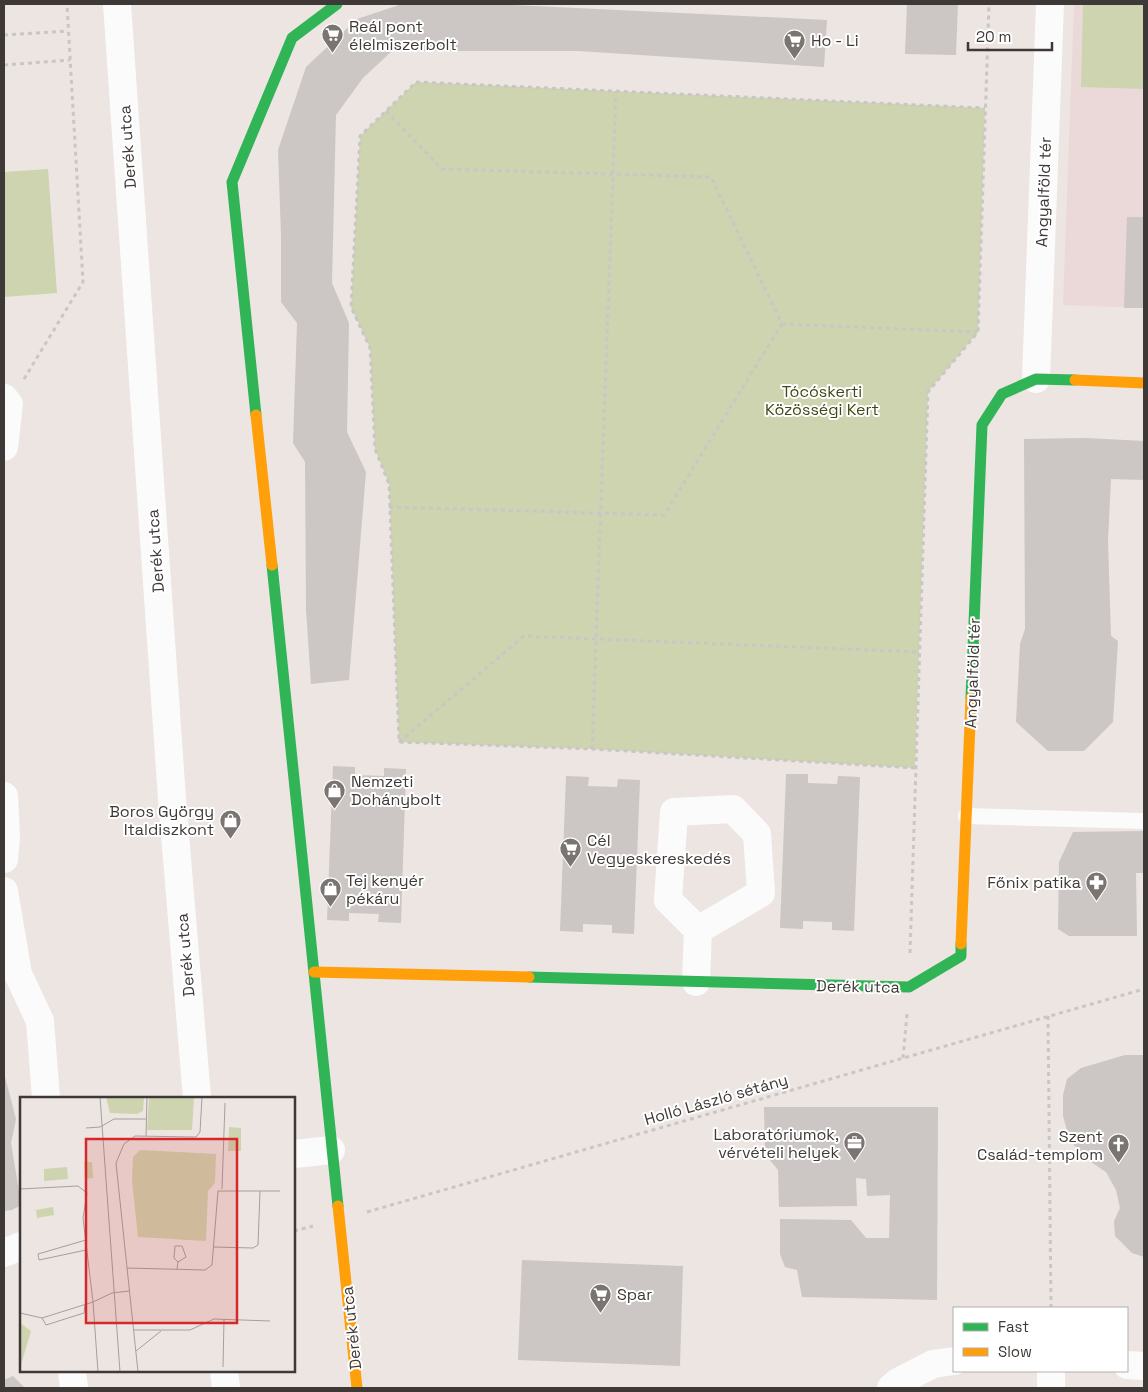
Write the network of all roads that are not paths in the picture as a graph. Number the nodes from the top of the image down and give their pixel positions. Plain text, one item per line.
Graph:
1 (117, 4) edge
2 (337, 4) edge
3 (1050, 4) edge
4 (1036, 379) junction
5 (1144, 383) edge
6 (6, 401) edge
7 (4, 446) edge
8 (4, 796) edge
9 (966, 816) junction
10 (1144, 821) edge
11 (5, 844) edge
12 (4, 891) edge
13 (698, 930) junction
14 (314, 972) junction
15 (696, 982) junction
16 (46, 1097) edge
17 (197, 1097) edge
18 (331, 1150) junction
19 (295, 1154) edge
20 (20, 1246) edge
21 (4, 1253) edge
22 (953, 1361) edge
23 (1128, 1365) edge
24 (1144, 1366) edge
25 (72, 1372) edge
26 (224, 1372) edge
27 (1051, 1372) edge
28 (74, 1388) edge
29 (226, 1388) edge
30 (357, 1388) edge
31 (891, 1388) edge
32 (1051, 1388) edge

1 - 17 street, Derék utca
2 - 14 street, Derék utca
3 - 4 street, Angyalföld tér
4 - 5 street, Angyalföld tér
4 - 9 street, Angyalföld tér
6 - 7 street
8 - 11 street
9 - 10 lane
9 - 15 street, Derék utca
12 - 16 street
13 - 13 street
13 - 15 street
14 - 15 street, Derék utca
14 - 18 street, Derék utca
18 - 19 street
18 - 30 street, Derék utca
20 - 21 street
22 - 31 street
23 - 24 street
25 - 28 street
26 - 29 street
27 - 32 street

